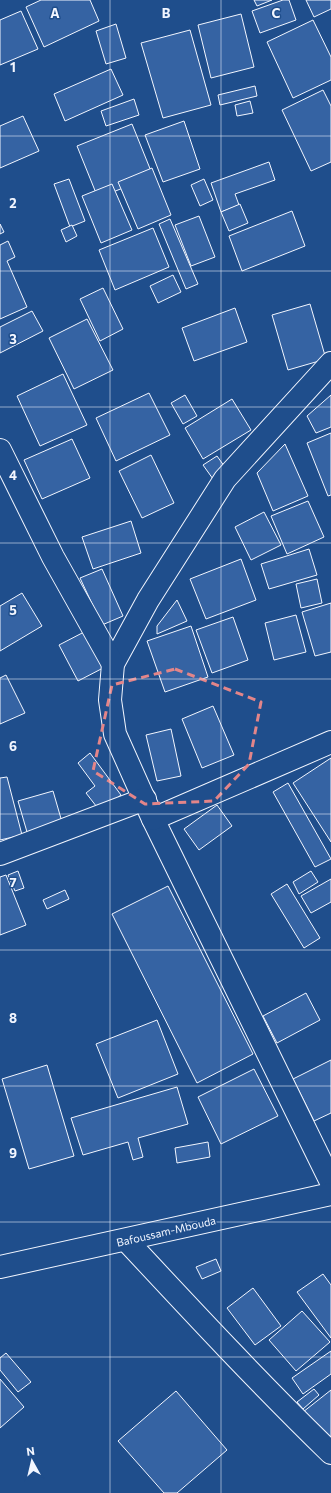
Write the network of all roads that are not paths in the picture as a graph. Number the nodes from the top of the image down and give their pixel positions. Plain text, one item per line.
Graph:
1 (331, 362) edge
2 (0, 450) edge
3 (113, 664) junction
4 (331, 742) edge
5 (149, 809) junction
6 (0, 854) edge
7 (331, 1182) edge
8 (331, 1194) edge
9 (126, 1240) junction
10 (0, 1267) edge
11 (331, 1453) edge

1 - 3 main road
2 - 3 main road
3 - 5 main road
4 - 5 main road
5 - 6 main road
5 - 7 main road
8 - 9 main road, Bafoussam-Mbouda
9 - 10 main road, Bafoussam-Mbouda
9 - 11 main road

